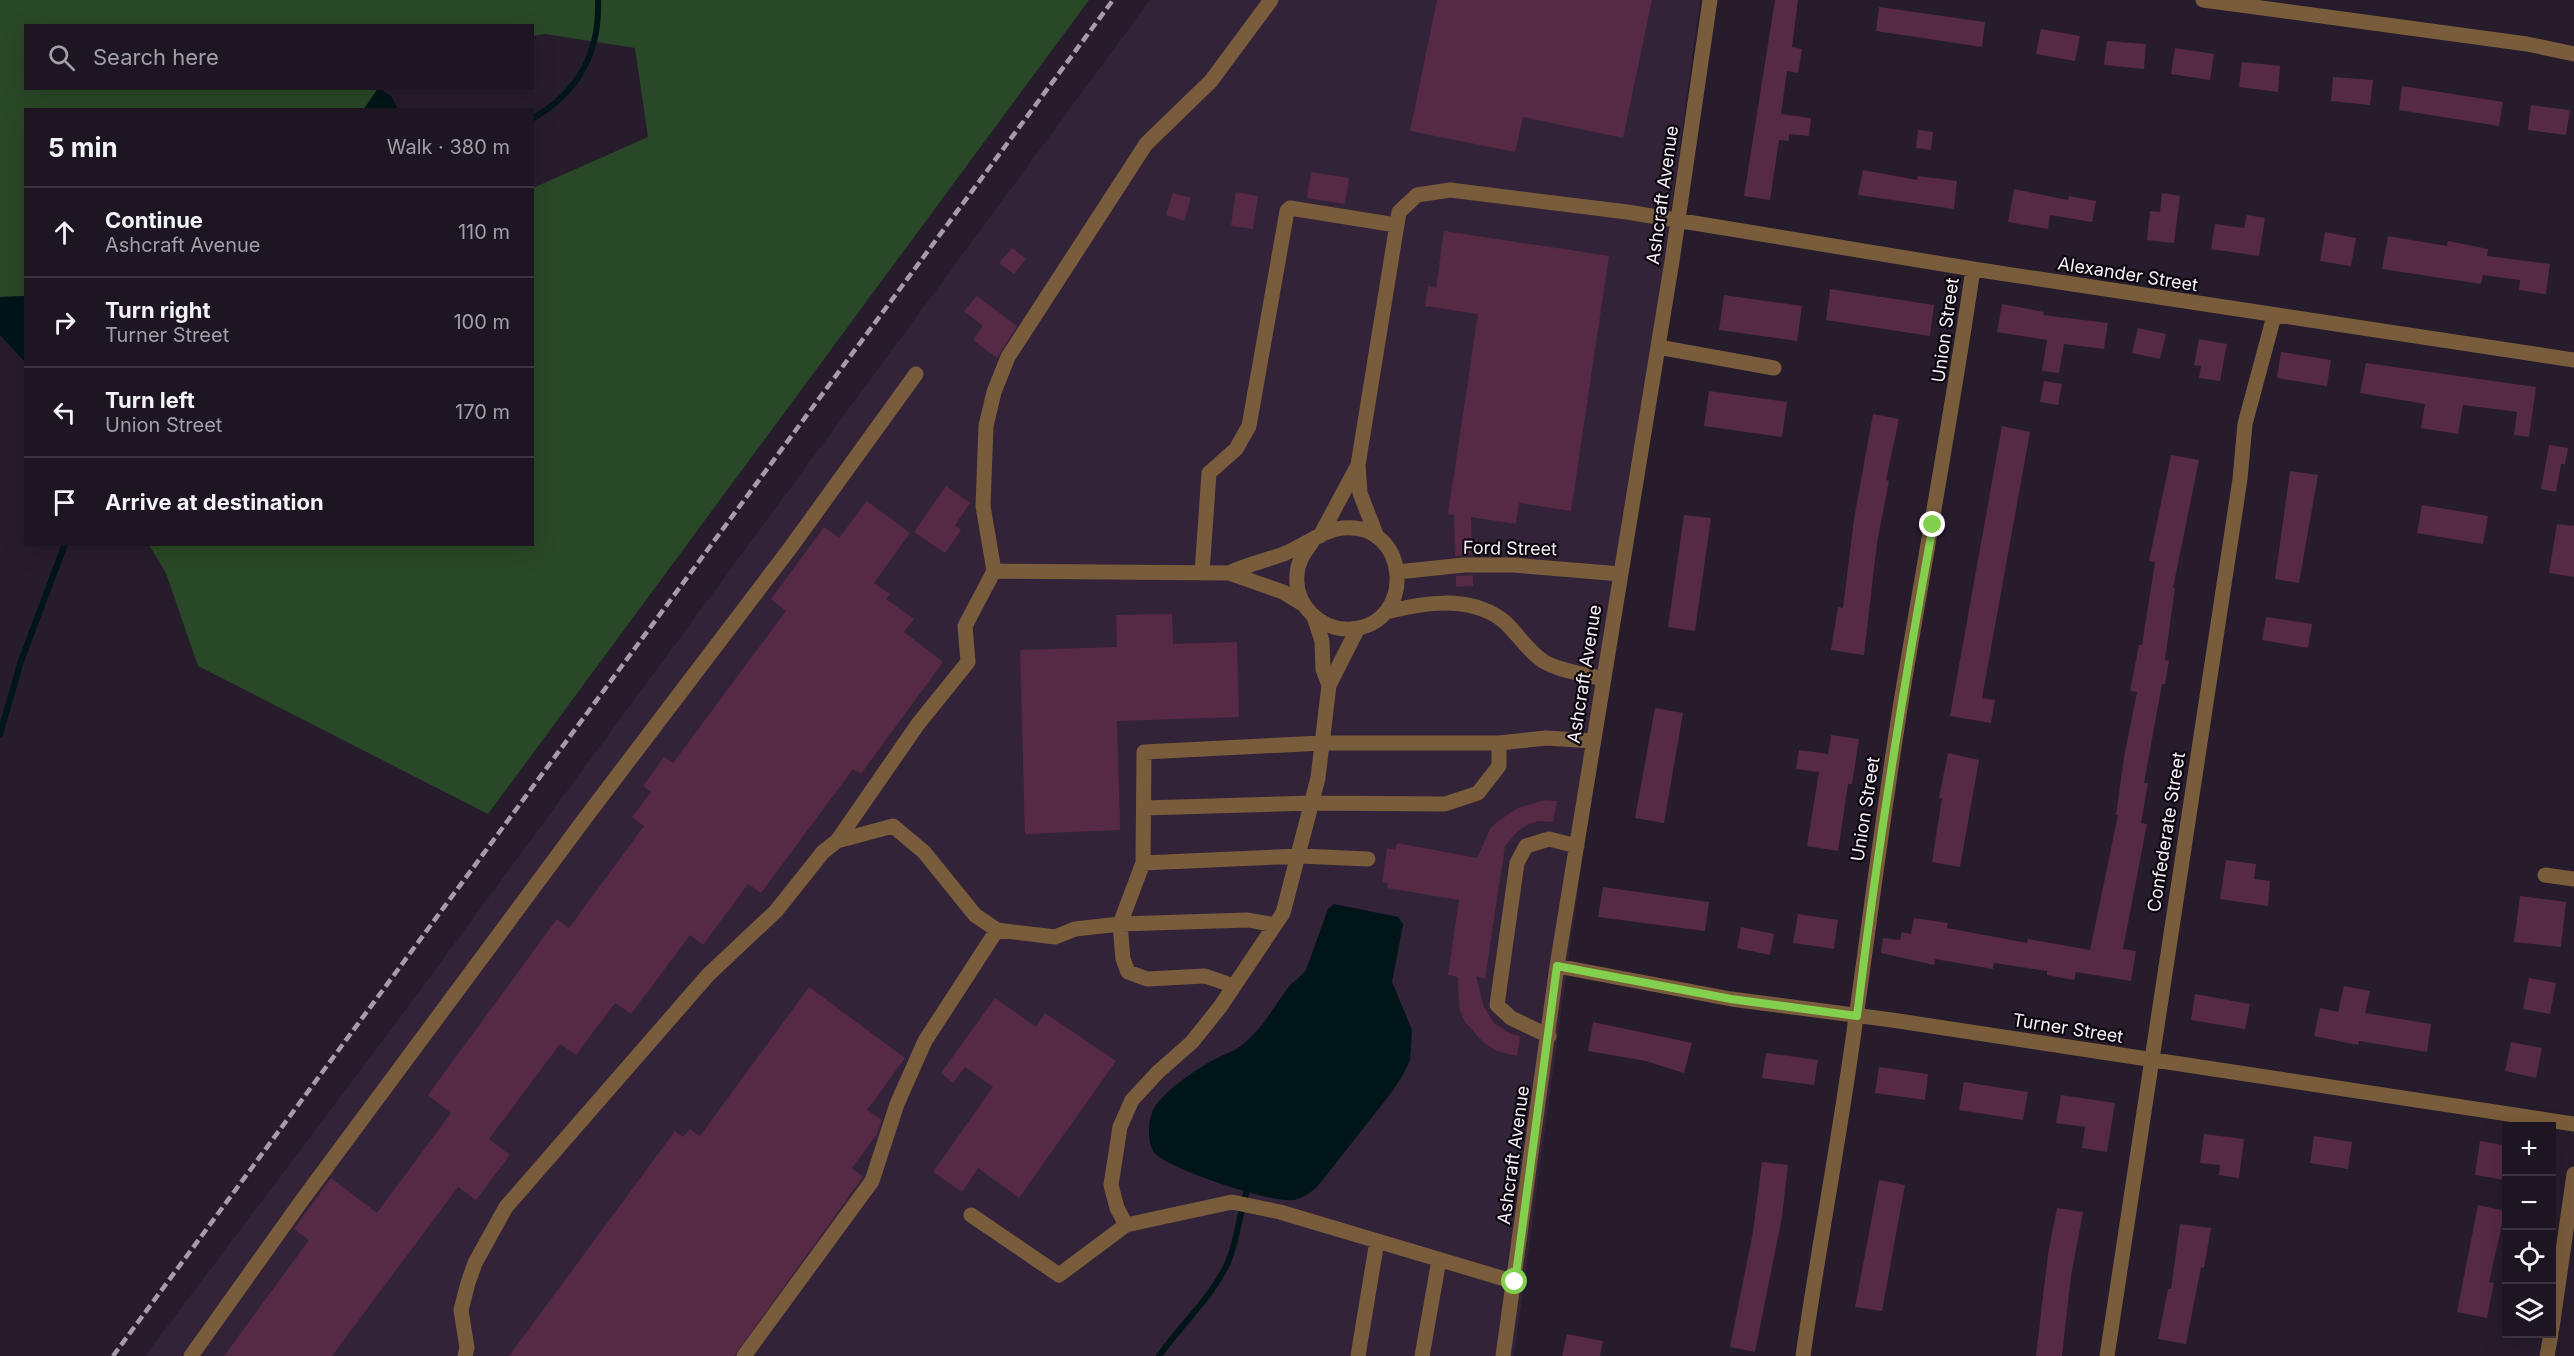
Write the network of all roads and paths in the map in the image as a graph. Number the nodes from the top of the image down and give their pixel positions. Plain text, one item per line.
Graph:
1 (1271, 0) edge
2 (1710, 0) edge
3 (2204, 0) edge
4 (2317, 8) edge
5 (2574, 54) edge
6 (1677, 223) junction
7 (1396, 225) junction
8 (1973, 269) junction
9 (2274, 316) junction
10 (1658, 346) junction
11 (2574, 360) edge
12 (1774, 368) dead end
13 (916, 374) dead end
14 (1358, 465) junction
15 (1377, 537) junction
16 (1316, 539) junction
17 (994, 571) junction
18 (1397, 572) junction
19 (1203, 573) junction
20 (1229, 573) junction
21 (1621, 574) junction
22 (1304, 604) junction
23 (1386, 612) junction
24 (1314, 617) junction
25 (1358, 628) junction
26 (1604, 679) junction
27 (1329, 685) junction
28 (1593, 741) junction
29 (1322, 743) junction
30 (1499, 743) junction
31 (1312, 803) junction
32 (1144, 808) junction
33 (837, 841) junction
34 (1577, 846) junction
35 (1299, 856) junction
36 (1368, 859) dead end
37 (1143, 863) junction
38 (2545, 875) dead end
39 (2574, 879) edge
40 (1120, 924) junction
41 (1275, 925) junction
42 (997, 930) junction
43 (1557, 966) junction
44 (1234, 986) junction
45 (1857, 1016) junction
46 (1549, 1036) junction
47 (2154, 1061) junction
48 (2574, 1124) edge
49 (2574, 1174) edge
50 (971, 1215) dead end
51 (1126, 1225) junction
52 (1377, 1241) junction
53 (1439, 1260) junction
54 (1515, 1282) junction
55 (2556, 1300) edge
56 (2550, 1338) edge
57 (191, 1356) edge
58 (465, 1356) edge
59 (744, 1356) edge
60 (1358, 1356) edge
61 (1422, 1356) edge
62 (1503, 1356) edge
63 (1803, 1356) edge
64 (2107, 1356) edge
65 (2547, 1356) edge

1 - 17 street
2 - 6 street, Ashcraft Avenue
3 - 4 street
4 - 5 street
6 - 7 street, Alexander Street
6 - 8 street, Alexander Street
6 - 10 street, Ashcraft Avenue
7 - 14 street
7 - 19 street
8 - 9 street, Alexander Street
8 - 45 street, Union Street
9 - 11 street, Alexander Street
9 - 47 street, Confederate Street
10 - 12 street
10 - 21 street, Ashcraft Avenue
13 - 57 street
14 - 15 street
14 - 16 street
15 - 16 street
15 - 18 street
16 - 20 street
16 - 22 street
17 - 19 street
17 - 33 street
18 - 21 street, Ford Street
18 - 23 street
19 - 20 street
20 - 22 street
21 - 26 street, Ashcraft Avenue
22 - 24 street
23 - 25 street
23 - 26 street
24 - 25 street
24 - 27 street
25 - 27 street
26 - 28 street, Ashcraft Avenue
27 - 29 street
28 - 30 street
28 - 34 street, Ashcraft Avenue
29 - 30 street
29 - 31 street
29 - 32 street
30 - 31 street
31 - 32 street
31 - 35 street
32 - 37 street
33 - 42 street
33 - 58 street
34 - 43 street, Ashcraft Avenue
34 - 46 street
35 - 36 street
35 - 37 street
35 - 41 street
37 - 40 street
38 - 39 street
40 - 41 street
40 - 42 street
40 - 44 street
41 - 44 street
42 - 59 street
43 - 45 street, Turner Street
43 - 46 street, Ashcraft Avenue
44 - 51 street
45 - 47 street, Turner Street
45 - 63 street, Union Street
46 - 54 street, Ashcraft Avenue
47 - 48 street, Turner Street
47 - 64 street, Confederate Street
49 - 55 street
50 - 51 street
51 - 52 street
52 - 53 street
52 - 60 street
53 - 54 street
53 - 61 street
54 - 62 street, Ashcraft Avenue
56 - 65 street

